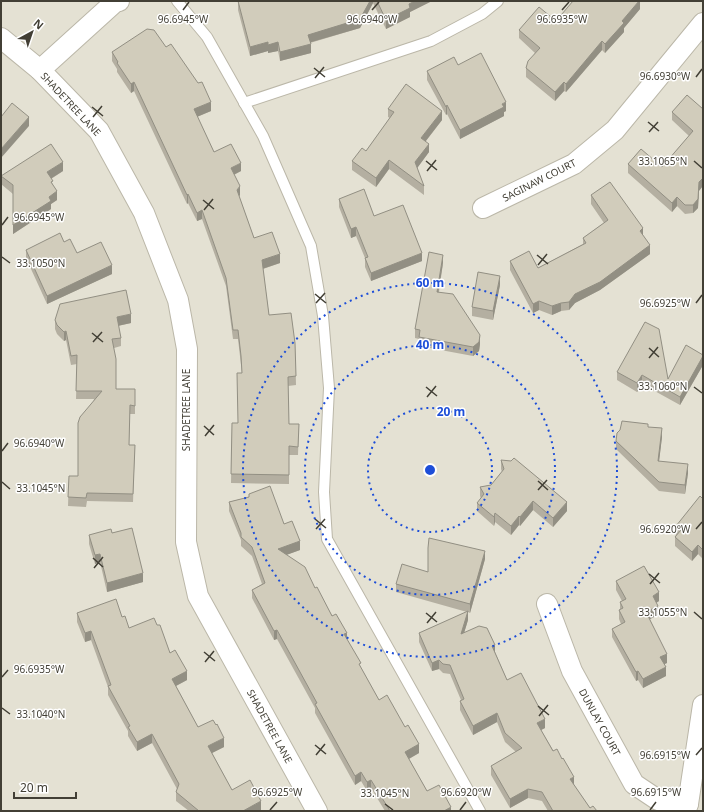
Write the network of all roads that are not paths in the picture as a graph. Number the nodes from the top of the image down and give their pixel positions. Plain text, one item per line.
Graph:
1 (119, 1) edge
2 (177, 1) edge
3 (498, 1) edge
4 (703, 23) edge
5 (1, 38) edge
6 (40, 70) junction
7 (244, 103) junction
8 (483, 208) dead end
9 (547, 604) dead end
10 (703, 705) edge
11 (686, 808) edge
12 (317, 811) edge
13 (480, 811) edge

1 - 6 street
2 - 7 lane
3 - 7 lane
4 - 8 street, SAGINAW COURT
5 - 6 street, SHADETREE LANE
6 - 12 street, SHADETREE LANE
7 - 13 lane
9 - 11 street, DUNLAY COURT
10 - 11 street

